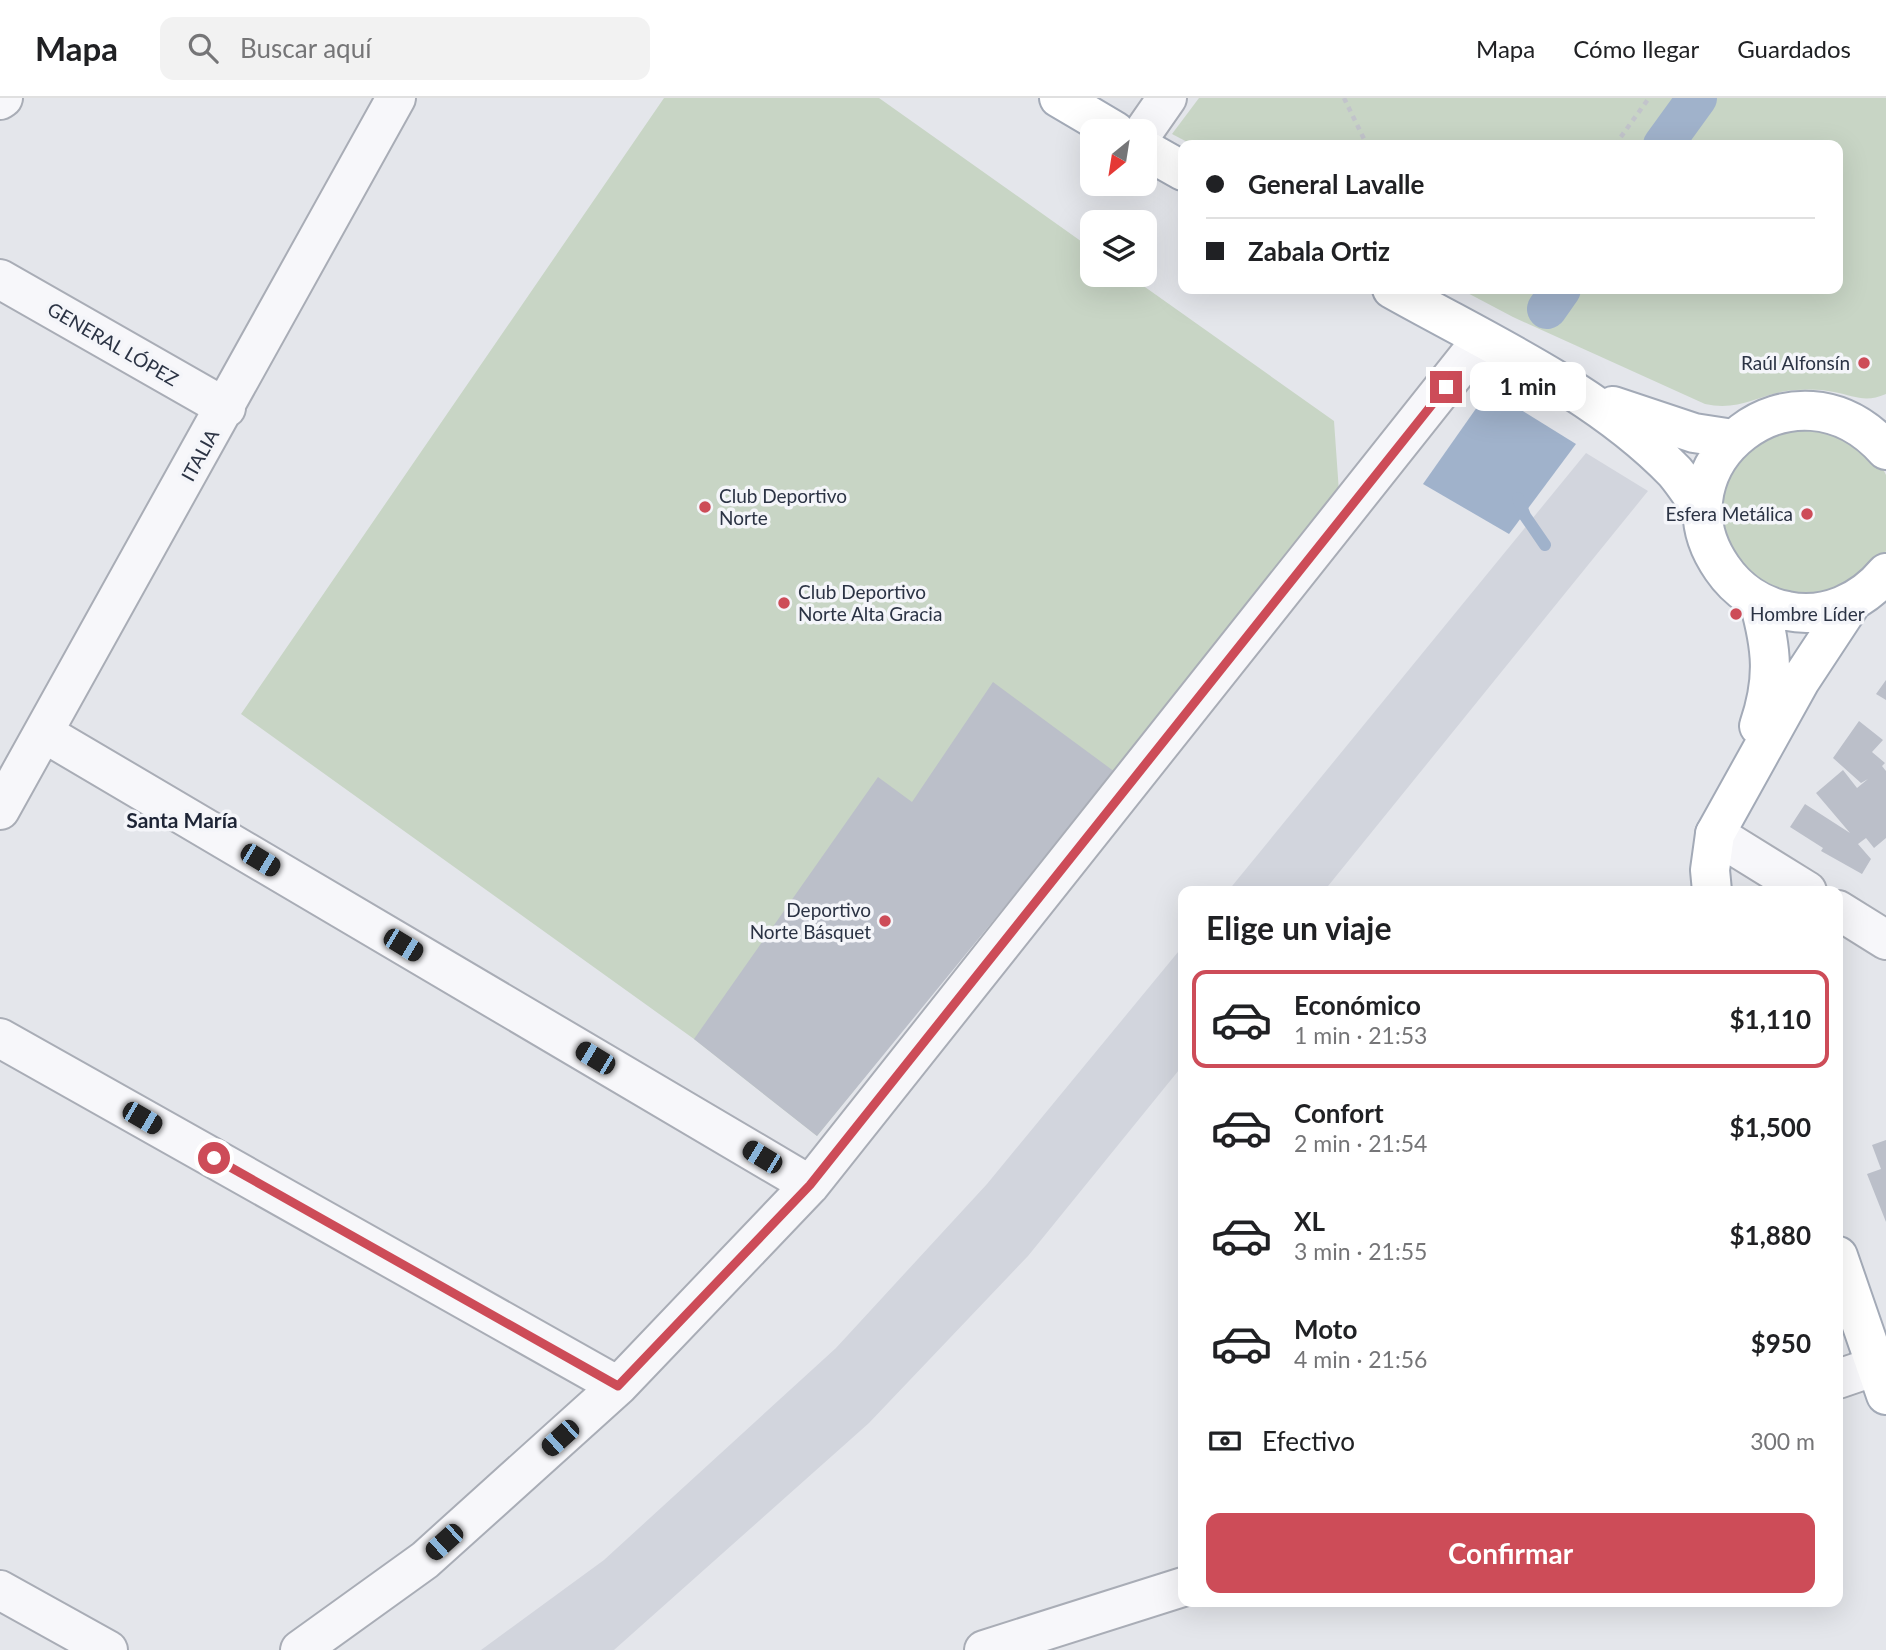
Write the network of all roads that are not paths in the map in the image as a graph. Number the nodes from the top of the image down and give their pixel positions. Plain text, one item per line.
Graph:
1 (396, 98) edge
2 (1059, 98) edge
3 (1167, 98) edge
4 (1095, 119) edge
5 (1152, 119) edge
6 (1157, 156) edge
7 (1178, 168) edge
8 (0, 279) edge
9 (1401, 294) edge
10 (1482, 340) junction
11 (1568, 389) junction
12 (226, 408) junction
13 (1879, 434) edge
14 (1733, 439) junction
15 (1703, 511) junction
16 (1872, 592) edge
17 (1759, 602) junction
18 (44, 733) junction
19 (1739, 784) junction
20 (0, 810) edge
21 (1715, 834) junction
22 (1712, 886) edge
23 (1799, 886) edge
24 (1843, 913) edge
25 (1886, 940) edge
26 (0, 1038) edge
27 (810, 1185) junction
28 (1843, 1271) edge
29 (1843, 1379) edge
30 (1881, 1381) edge
31 (618, 1386) junction
32 (1178, 1589) edge
33 (0, 1590) edge
34 (108, 1650) edge
35 (300, 1650) edge
36 (984, 1650) edge

1 - 12 street, ITALIA
2 - 4 main road
3 - 5 street
6 - 7 main road
8 - 12 street, GENERAL LÓPEZ
9 - 10 main road
10 - 11 main road
10 - 27 street
11 - 14 main road
11 - 15 main road
12 - 18 street, ITALIA
13 - 14 main road
14 - 15 main road
15 - 17 main road
16 - 17 main road
16 - 19 main road
17 - 19 main road
18 - 20 street, ITALIA
18 - 27 street
19 - 21 main road
21 - 22 main road
21 - 23 street
24 - 25 street
26 - 31 street
27 - 31 street
28 - 30 main road
29 - 30 street
31 - 35 street
32 - 36 street
33 - 34 street

